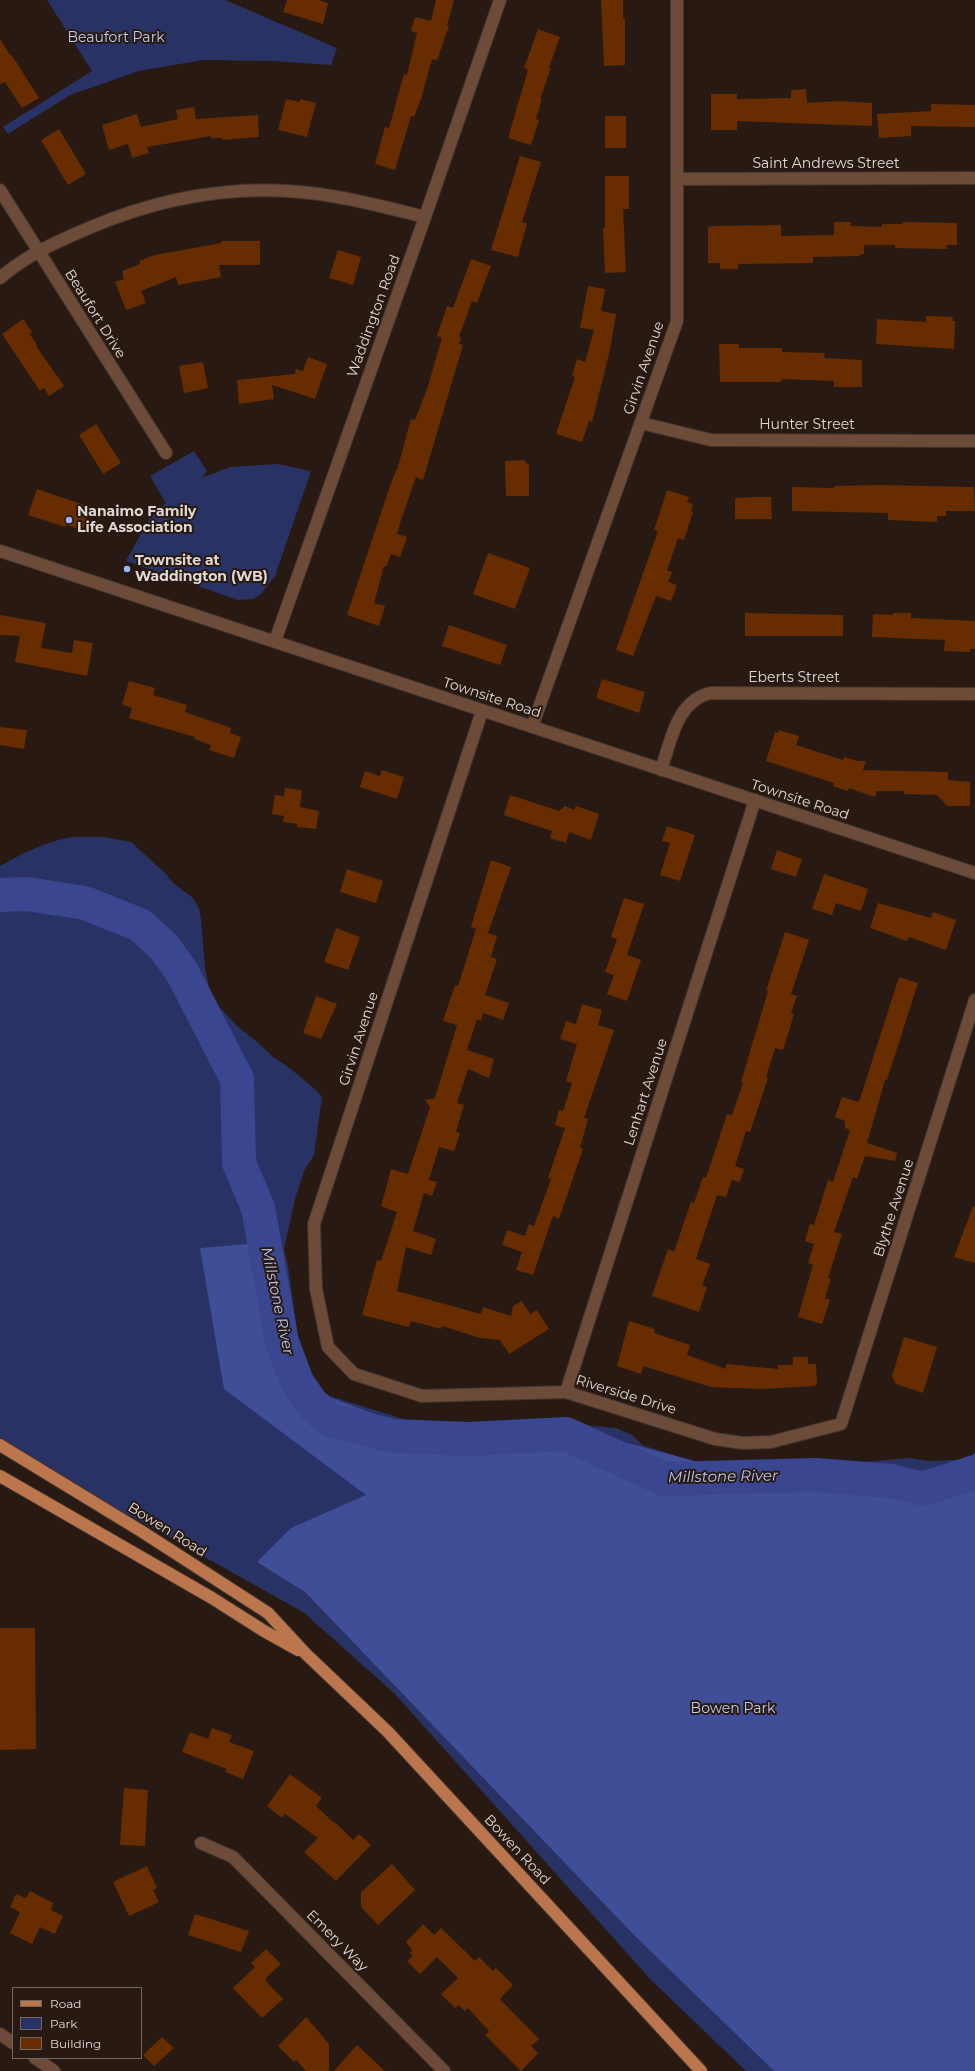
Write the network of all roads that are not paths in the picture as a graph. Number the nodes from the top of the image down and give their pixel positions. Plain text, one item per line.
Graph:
1 (500, 0) edge
2 (677, 0) edge
3 (975, 178) edge
4 (677, 179) junction
5 (0, 190) edge
6 (425, 217) junction
7 (38, 252) junction
8 (0, 278) edge
9 (641, 423) junction
10 (975, 441) edge
11 (166, 453) dead end
12 (0, 551) edge
13 (275, 641) junction
14 (975, 694) edge
15 (482, 711) junction
16 (532, 727) junction
17 (662, 770) junction
18 (754, 800) junction
19 (975, 873) edge
20 (975, 1000) edge
21 (354, 1374) joint
22 (566, 1392) junction
23 (841, 1424) joint
24 (0, 1445) edge
25 (0, 1476) edge
26 (306, 1654) junction
27 (201, 1843) dead end
28 (0, 2034) edge
29 (12, 2042) edge
30 (36, 2059) edge
31 (54, 2071) edge
32 (444, 2071) edge
33 (701, 2071) edge

1 - 6 street, Waddington Road
2 - 4 street, Girvin Avenue
3 - 4 street, Saint Andrews Street
4 - 9 street, Girvin Avenue
5 - 7 street, Beaufort Drive
6 - 7 street
6 - 13 street, Waddington Road
7 - 8 street
7 - 11 street, Beaufort Drive
9 - 10 street, Hunter Street
9 - 16 street, Girvin Avenue
12 - 13 street, Townsite Road
13 - 15 street, Townsite Road
14 - 17 street, Eberts Street
15 - 16 street, Townsite Road
15 - 21 street, Girvin Avenue
16 - 17 street, Townsite Road
17 - 18 street, Townsite Road
18 - 19 street, Townsite Road
18 - 22 street, Lenhart Avenue
20 - 23 street, Blythe Avenue
21 - 22 street, Riverside Drive
22 - 23 street, Riverside Drive
24 - 26 main road, Bowen Road
25 - 26 main road, Bowen Road
26 - 33 main road, Bowen Road
27 - 32 street, Emery Way
28 - 29 street
30 - 31 street

